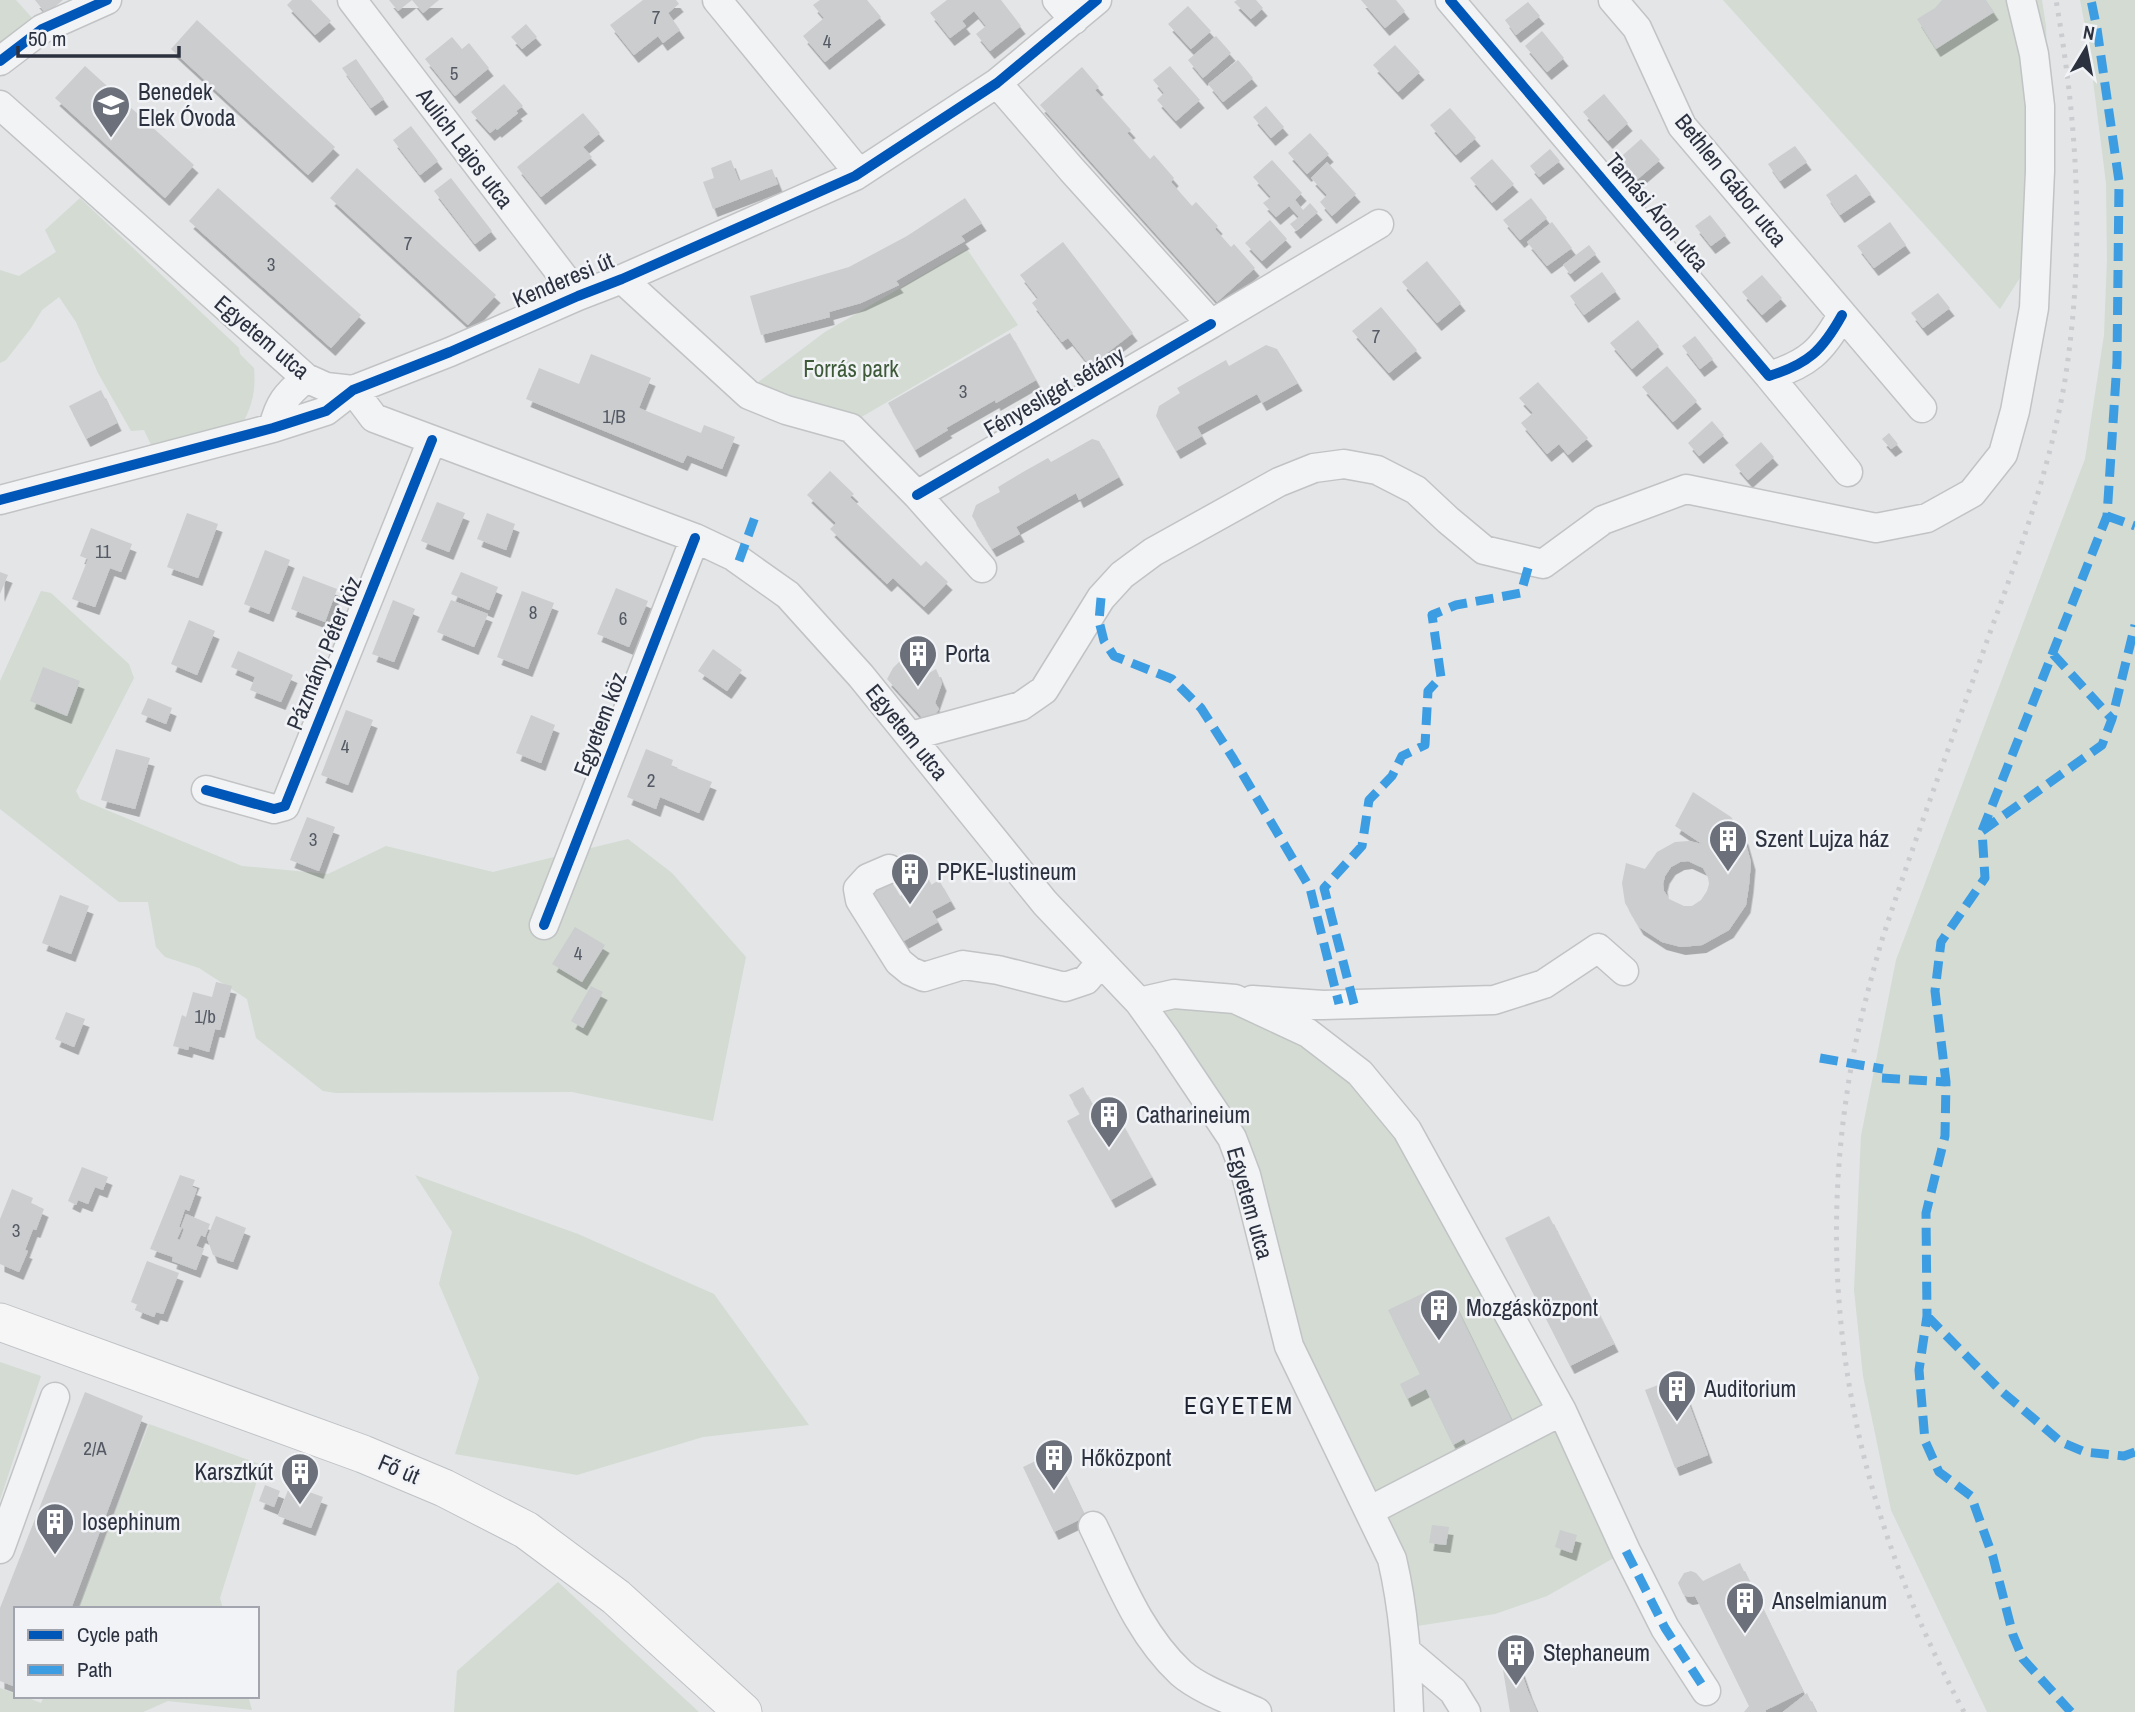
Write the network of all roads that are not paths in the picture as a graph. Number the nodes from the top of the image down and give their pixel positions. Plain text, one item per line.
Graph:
1 (107, 0) edge
2 (352, 0) edge
3 (717, 0) edge
4 (1097, 0) edge
5 (1450, 0) edge
6 (1614, 0) edge
7 (2021, 0) edge
8 (1066, 10) edge
9 (0, 61) edge
10 (997, 83) junction
11 (0, 105) edge
12 (859, 173) junction
13 (1378, 224) dead end
14 (622, 279) junction
15 (578, 296) junction
16 (1842, 315) junction
17 (1212, 324) junction
18 (1769, 376) junction
19 (306, 378) junction
20 (353, 390) junction
21 (1922, 408) dead end
22 (273, 428) junction
23 (432, 440) junction
24 (1848, 472) dead end
25 (917, 495) junction
26 (0, 500) edge
27 (695, 538) junction
28 (982, 568) dead end
29 (911, 736) junction
30 (206, 790) dead end
31 (889, 869) dead end
32 (544, 925) dead end
33 (1101, 962) junction
34 (1624, 971) dead end
35 (1235, 999) junction
36 (1139, 1002) junction
37 (0, 1322) edge
38 (55, 1397) dead end
39 (1562, 1411) junction
40 (1369, 1511) junction
41 (1093, 1526) dead end
42 (0, 1549) edge
43 (1407, 1652) junction
44 (1706, 1691) dead end
45 (743, 1712) edge
46 (1258, 1712) edge
47 (1409, 1712) edge
48 (1466, 1712) edge

1 - 9 street
2 - 15 street, Aulich Lajos utca
3 - 12 street
4 - 8 street, Kenderesi út
5 - 18 street, Tamási Áron utca
6 - 16 street, Bethlen Gábor utca
7 - 29 street
8 - 10 street, Kenderesi út
10 - 12 street, Kenderesi út
10 - 17 street
11 - 19 street, Egyetem utca
12 - 14 street, Kenderesi út
13 - 17 street, Fényesliget sétány
14 - 15 street, Kenderesi út
14 - 25 street
15 - 20 street, Kenderesi út
16 - 18 street
16 - 21 street, Bethlen Gábor utca
17 - 25 street, Fényesliget sétány
18 - 24 street, Tamási Áron utca
19 - 20 street, Egyetem utca
19 - 22 street
20 - 22 street, Kenderesi út
20 - 23 street, Egyetem utca
22 - 26 street, Kenderesi út
23 - 27 street, Egyetem utca
23 - 30 street, Pázmány Péter köz
25 - 28 street
27 - 29 street, Egyetem utca
27 - 32 street, Egyetem köz
29 - 33 street, Egyetem utca
31 - 33 street
33 - 36 street, Egyetem utca
34 - 35 street
35 - 36 street
35 - 39 street
36 - 40 street, Egyetem utca
37 - 45 main road, Fő út
38 - 42 street
39 - 40 street
39 - 44 street
40 - 43 street, Egyetem utca
41 - 46 street
43 - 47 street, Egyetem utca
43 - 48 street

